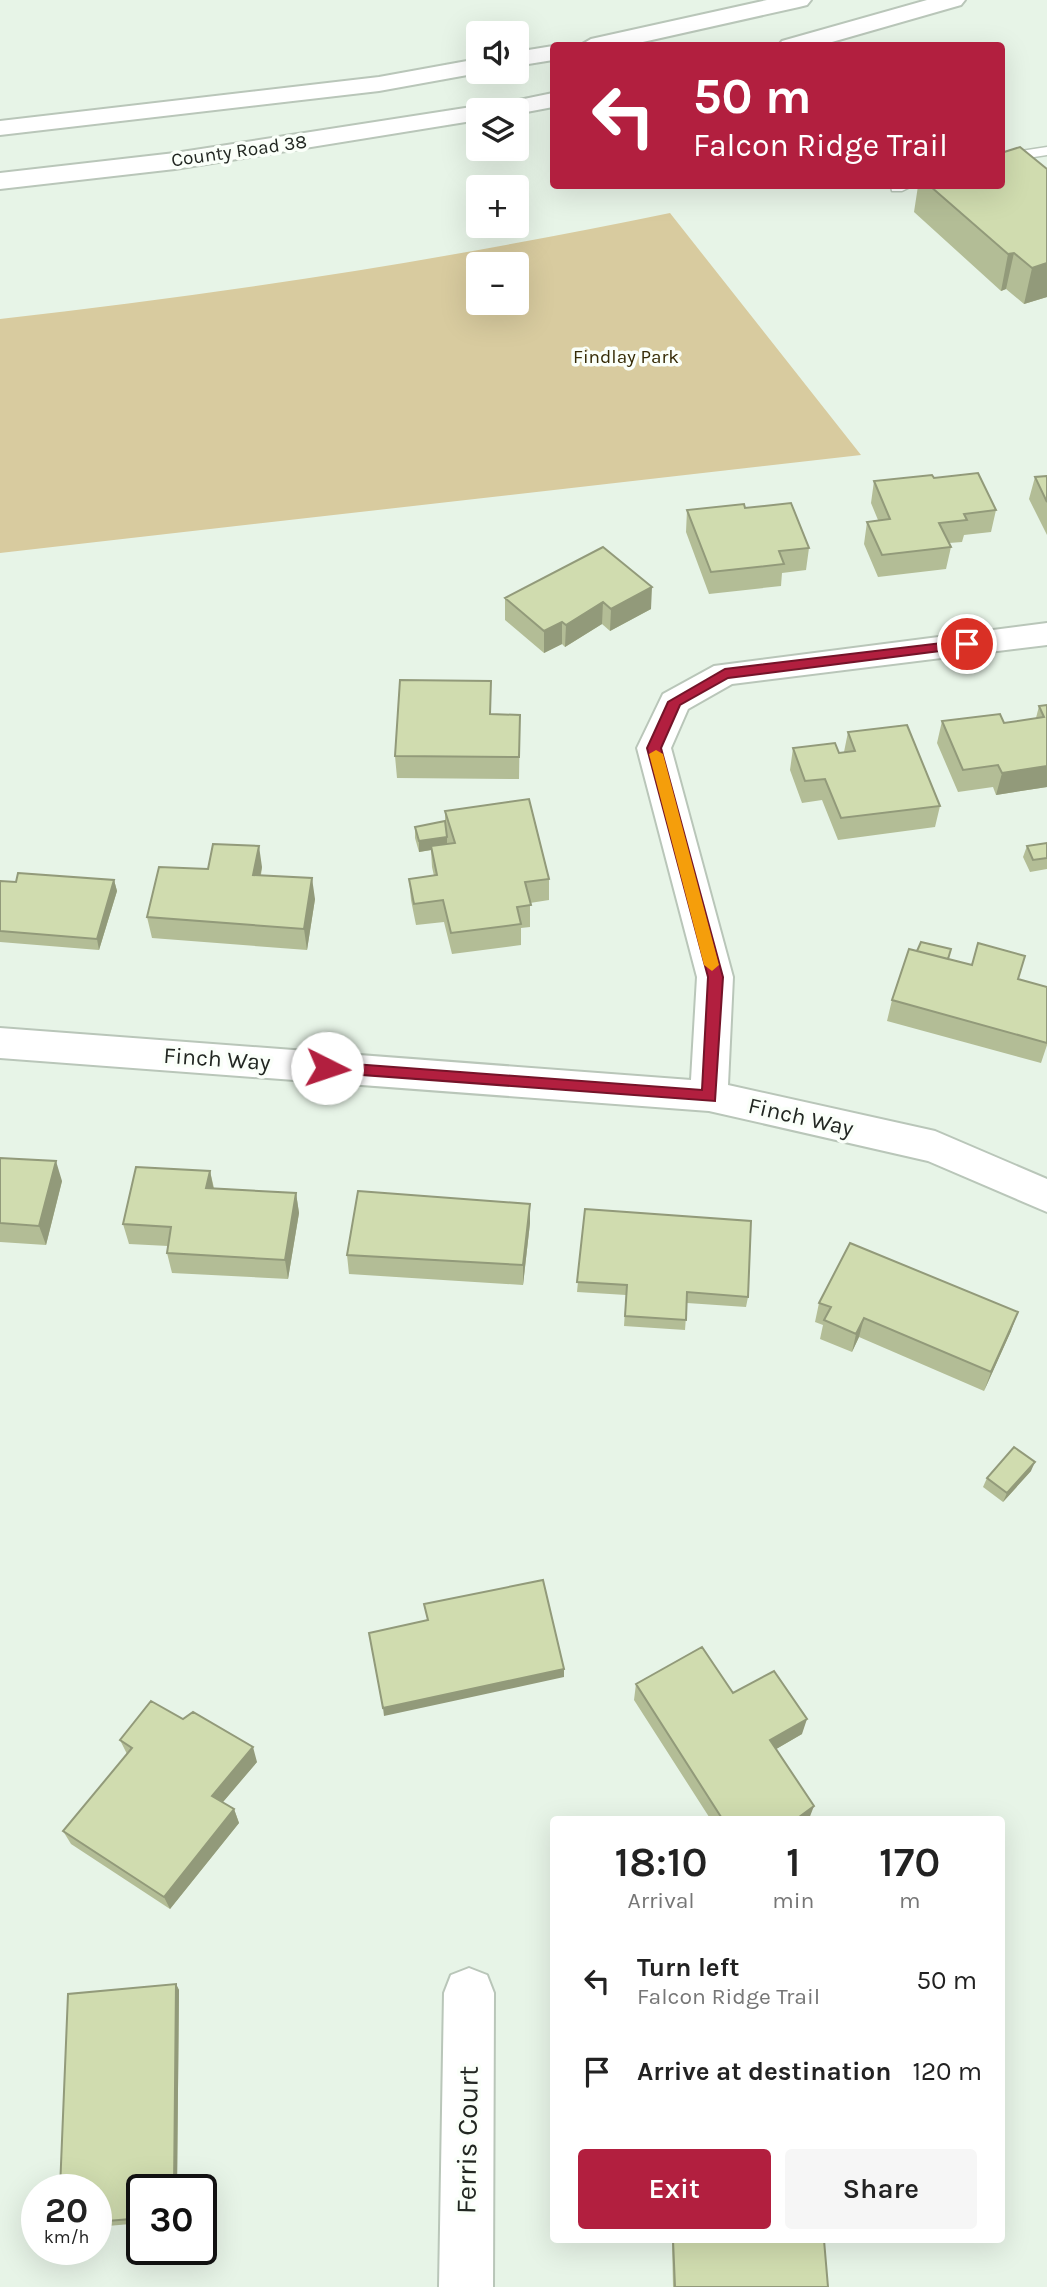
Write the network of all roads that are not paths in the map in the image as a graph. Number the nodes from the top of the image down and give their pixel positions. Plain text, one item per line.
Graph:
1 (799, 0) edge
2 (953, 0) edge
3 (609, 42) edge
4 (804, 42) edge
5 (550, 53) edge
6 (529, 57) edge
7 (466, 68) edge
8 (550, 101) edge
9 (529, 104) edge
10 (466, 115) edge
11 (0, 128) edge
12 (1047, 151) edge
13 (1005, 157) edge
14 (0, 181) edge
15 (1047, 634) edge
16 (0, 1043) edge
17 (709, 1096) junction
18 (1047, 1196) edge
19 (469, 1993) dead end
20 (466, 2287) edge

1 - 3 main road
2 - 4 main road
5 - 6 main road
7 - 11 main road
8 - 9 main road
10 - 14 main road, County Road 38
12 - 13 lane
15 - 17 main road
16 - 17 main road, Finch Way
17 - 18 main road, Finch Way
19 - 20 main road, Ferris Court

